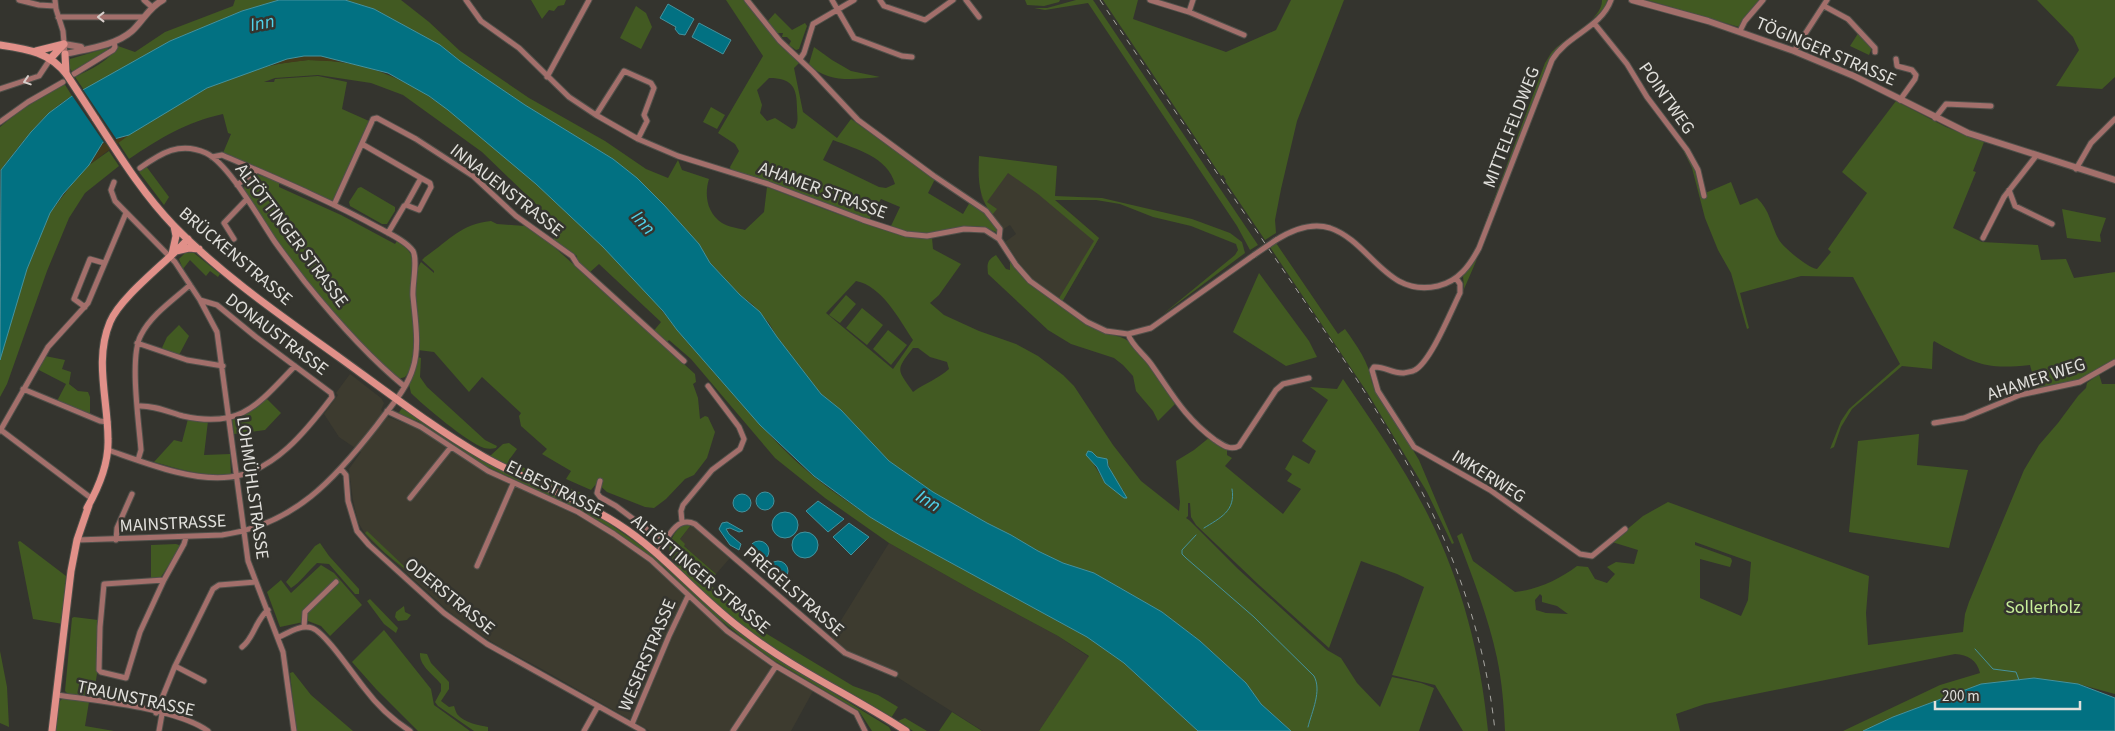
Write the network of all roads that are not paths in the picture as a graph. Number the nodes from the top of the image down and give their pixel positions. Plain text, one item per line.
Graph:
1 (19, 0) edge
2 (144, 0) edge
3 (162, 0) edge
4 (466, 0) edge
5 (589, 0) edge
6 (747, 0) edge
7 (832, 0) edge
8 (854, 0) edge
9 (880, 0) edge
10 (954, 0) edge
11 (966, 0) edge
12 (1150, 0) edge
13 (1193, 0) edge
14 (1612, 0) edge
15 (1632, 0) edge
16 (1763, 0) edge
17 (1827, 0) edge
18 (55, 3) edge
19 (1824, 6) junction
20 (152, 7) junction
21 (837, 9) junction
22 (1190, 12) junction
23 (58, 17) junction
24 (143, 17) junction
25 (978, 17) dead end
26 (1594, 23) junction
27 (1740, 31) junction
28 (1244, 35) dead end
29 (114, 42) junction
30 (64, 44) junction
31 (0, 45) edge
32 (88, 48) junction
33 (34, 51) junction
34 (1794, 51) junction
35 (1875, 52) dead end
36 (65, 54) junction
37 (912, 57) dead end
38 (800, 59) junction
39 (1896, 59) dead end
40 (52, 60) junction
41 (67, 76) junction
42 (547, 77) junction
43 (0, 89) edge
44 (1900, 100) junction
45 (1991, 106) dead end
46 (596, 115) junction
47 (1935, 118) junction
48 (2115, 118) edge
49 (0, 122) edge
50 (638, 138) junction
51 (362, 144) junction
52 (2036, 156) junction
53 (212, 157) junction
54 (140, 168) dead end
55 (2076, 169) junction
56 (256, 171) junction
57 (422, 178) junction
58 (2115, 180) edge
59 (114, 182) dead end
60 (237, 185) junction
61 (2009, 190) junction
62 (1704, 196) dead end
63 (247, 199) junction
64 (334, 204) junction
65 (406, 205) junction
66 (126, 213) junction
67 (2052, 224) dead end
68 (174, 226) junction
69 (388, 233) junction
70 (1983, 238) dead end
71 (188, 239) junction
72 (234, 239) dead end
73 (999, 239) junction
74 (199, 249) junction
75 (174, 254) junction
76 (104, 263) junction
77 (1456, 278) junction
78 (190, 285) junction
79 (200, 300) junction
80 (85, 306) junction
81 (1128, 334) junction
82 (137, 343) junction
83 (684, 361) dead end
84 (2115, 362) edge
85 (222, 366) junction
86 (295, 366) junction
87 (1309, 378) dead end
88 (404, 386) junction
89 (708, 386) dead end
90 (23, 389) junction
91 (397, 398) junction
92 (138, 406) junction
93 (387, 412) junction
94 (229, 417) junction
95 (108, 422) junction
96 (1934, 422) dead end
97 (0, 430) edge
98 (451, 447) junction
99 (108, 450) junction
100 (138, 460) junction
101 (104, 467) junction
102 (341, 469) junction
103 (236, 476) junction
104 (600, 481) dead end
105 (513, 484) junction
106 (132, 494) dead end
107 (91, 498) junction
108 (410, 498) dead end
109 (87, 508) junction
110 (682, 522) junction
111 (1625, 529) dead end
112 (243, 531) junction
113 (186, 537) junction
114 (77, 540) junction
115 (116, 540) junction
116 (666, 540) junction
117 (658, 553) junction
118 (477, 566) dead end
119 (164, 580) junction
120 (256, 582) junction
121 (336, 582) dead end
122 (688, 596) junction
123 (268, 610) junction
124 (304, 627) junction
125 (279, 636) junction
126 (242, 647) dead end
127 (175, 666) junction
128 (776, 666) junction
129 (895, 674) dead end
130 (204, 681) dead end
131 (57, 695) junction
132 (598, 706) junction
133 (156, 712) junction
134 (162, 714) junction
135 (632, 724) junction
136 (902, 730) edge
137 (52, 731) edge
138 (159, 731) edge
139 (208, 731) edge
140 (294, 731) edge
141 (410, 731) edge
142 (584, 731) edge
143 (643, 731) edge
144 (733, 731) edge
145 (866, 731) edge

1 - 18 street
2 - 20 street
3 - 20 street
4 - 42 street, AHAMER STRASSE
5 - 42 street
6 - 38 street
7 - 21 street
8 - 21 street
9 - 10 street
11 - 25 street
12 - 22 street
13 - 22 street
14 - 26 street, MITTELFELDWEG
15 - 27 street, TÖGINGER STRASSE
16 - 27 street, TÖGINGER STRASSE
17 - 19 street
18 - 23 street
19 - 34 street
19 - 35 street
20 - 24 street
21 - 37 street
21 - 38 street
22 - 28 street
24 -> 23 street
23 - 30 street
24 - 29 street
26 - 62 street, POINTWEG
26 - 77 street, MITTELFELDWEG
27 - 34 street, TÖGINGER STRASSE
29 - 32 street
29 - 41 street
30 - 32 street
30 - 33 main road
30 - 36 street
30 - 40 main road
31 - 33 main road
32 - 36 street
33 - 40 main road
34 - 44 street, TÖGINGER STRASSE
36 - 40 main road
36 - 41 main road
38 - 73 street
39 - 44 street, TÖGINGER STRASSE
40 - 41 main road, BRÜCKENSTRASSE
40 -> 43 street
41 - 49 street
41 - 68 main road, BRÜCKENSTRASSE, bridge
42 - 46 street, AHAMER STRASSE
44 - 47 street, TÖGINGER STRASSE
45 - 47 street
46 - 50 street, AHAMER STRASSE
46 - 50 street
47 - 52 street, TÖGINGER STRASSE
48 - 55 street
50 - 73 street, AHAMER STRASSE
51 - 57 street
51 - 64 street, INNAUENSTRASSE
51 - 83 street, INNAUENSTRASSE
52 - 55 street, TÖGINGER STRASSE
52 - 61 street
53 - 54 street, ALTÖTTINGER STRASSE
53 - 56 street, MAINSTRASSE
53 - 60 street, ALTÖTTINGER STRASSE
55 - 58 street, TÖGINGER STRASSE
56 - 60 street
56 - 64 street, MAINSTRASSE
57 - 65 street
57 - 65 street
59 - 66 street, LOHMÜHLSTRASSE
60 - 63 street, ALTÖTTINGER STRASSE
61 - 67 street
61 - 70 street
63 - 72 street
63 - 88 street, ALTÖTTINGER STRASSE
64 - 69 street, MAINSTRASSE
65 - 69 street
66 - 75 street, LOHMÜHLSTRASSE
66 - 76 street
68 - 71 main road, BRÜCKENSTRASSE
68 - 75 main road
69 - 88 street, MAINSTRASSE
71 - 74 main road, BRÜCKENSTRASSE
71 - 75 main road
73 - 81 street
74 - 75 main road
74 - 91 main road, BRÜCKENSTRASSE
75 - 78 street, LOHMÜHLSTRASSE
75 - 95 main road
76 - 80 street
76 - 80 street
77 - 81 street, MITTELFELDWEG, bridge
77 - 111 street, IMKERWEG
78 - 79 street, LOHMÜHLSTRASSE
78 - 82 street
79 - 85 street, LOHMÜHLSTRASSE
79 - 86 street, DONAUSTRASSE
80 - 90 street
81 - 87 street
82 - 85 street
82 - 92 street
84 - 96 street, AHAMER WEG
85 - 94 street, LOHMÜHLSTRASSE
86 - 94 street
86 - 103 street, DONAUSTRASSE
88 - 91 street, MAINSTRASSE
89 - 110 street
90 - 95 street
90 - 97 street
91 - 93 street, MAINSTRASSE
91 - 117 main road, ALTÖTTINGER STRASSE
92 - 94 street
92 - 100 street
93 - 98 street, ELBESTRASSE
93 - 102 street, MAINSTRASSE
94 - 103 street, LOHMÜHLSTRASSE
95 - 99 main road
97 - 107 street
98 - 105 street, ELBESTRASSE
98 - 108 street
99 - 100 street
99 - 101 main road
100 - 103 street
101 - 107 main road
101 - 109 main road
102 - 112 street, MAINSTRASSE
102 - 132 street, ODERSTRASSE
103 - 112 street, LOHMÜHLSTRASSE
104 - 116 street
105 - 118 street
105 - 122 street, ELBESTRASSE
106 - 115 street
107 - 109 main road
109 - 114 main road
110 - 116 street
110 - 129 street, PREGELSTRASSE
112 - 113 street, MAINSTRASSE
112 - 120 street, LOHMÜHLSTRASSE
113 - 115 street, MAINSTRASSE
113 - 119 street
114 - 115 street, MAINSTRASSE
114 - 131 main road
116 - 117 street
117 - 136 main road, ALTÖTTINGER STRASSE
119 - 119 street
120 - 123 street, LOHMÜHLSTRASSE
120 - 127 street
121 - 124 street
122 - 128 street, ELBESTRASSE
122 - 135 street, WESERSTRASSE
123 - 125 street, LOHMÜHLSTRASSE
123 - 126 street
124 - 125 street
124 - 141 street
125 - 140 street, LOHMÜHLSTRASSE
127 - 130 street
127 - 133 street
128 - 144 street
128 - 145 street, ELBESTRASSE
131 - 133 street, TRAUNSTRASSE
131 - 137 main road
132 - 135 street, ODERSTRASSE
132 - 142 street
133 - 134 street, TRAUNSTRASSE
134 - 138 street
134 - 139 street, TRAUNSTRASSE
135 - 143 street, ODERSTRASSE

